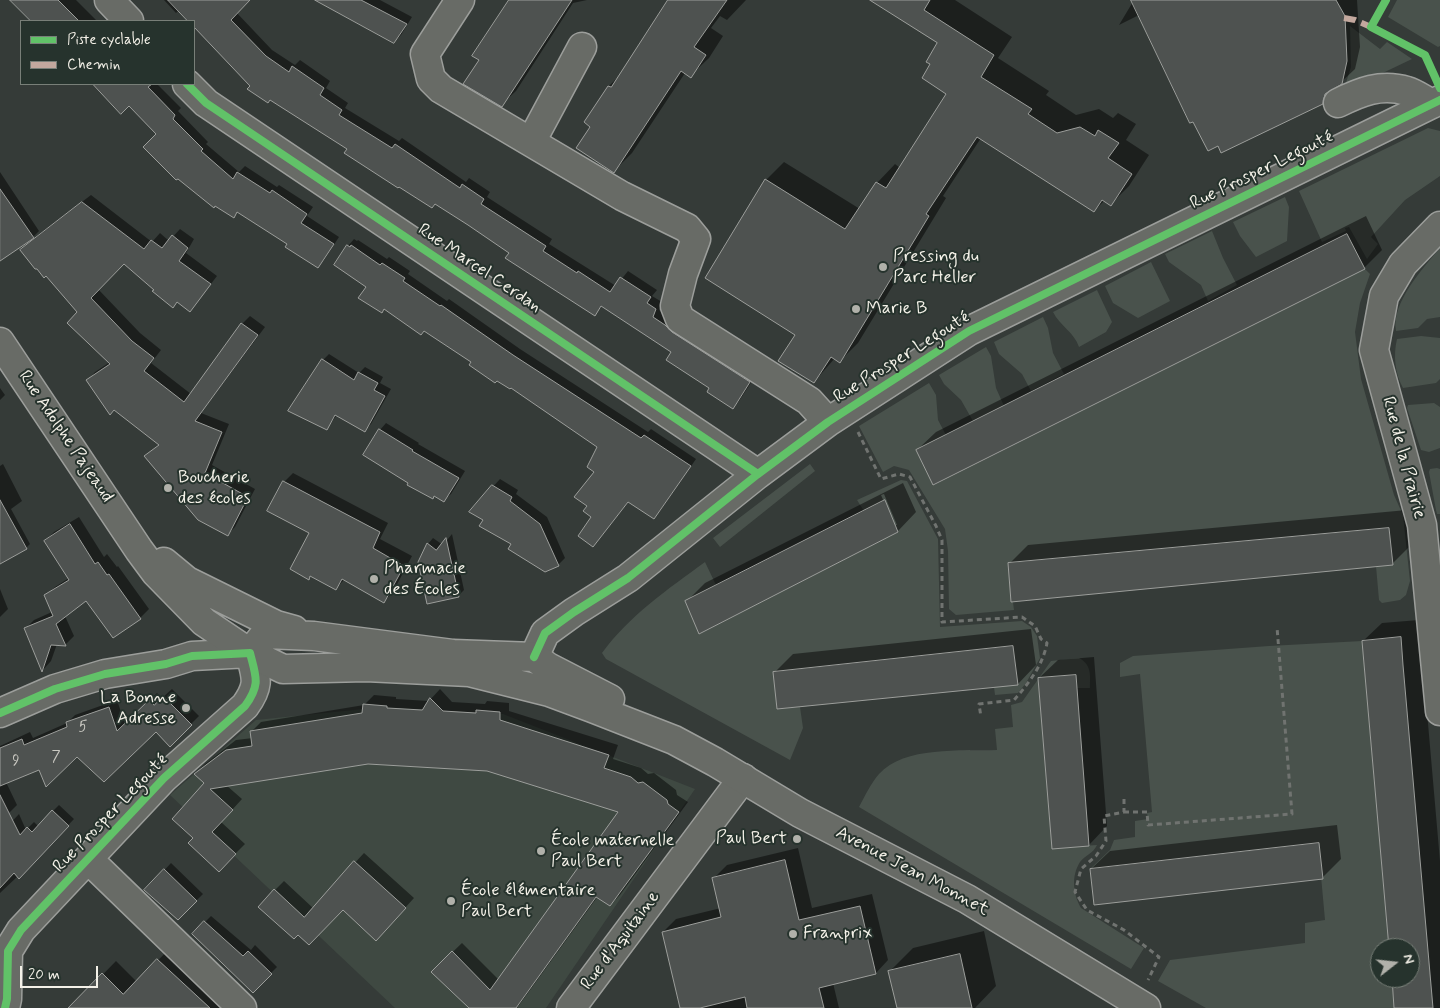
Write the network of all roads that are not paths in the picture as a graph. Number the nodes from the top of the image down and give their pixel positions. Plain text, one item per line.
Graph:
1 (109, 0) edge
2 (460, 0) edge
3 (128, 20) edge
4 (582, 47) dead end
5 (188, 85) edge
6 (1436, 102) edge
7 (1338, 103) dead end
8 (531, 142) junction
9 (1440, 226) edge
10 (0, 342) edge
11 (838, 416) junction
12 (758, 474) junction
13 (129, 533) junction
14 (314, 636) junction
15 (250, 652) junction
16 (534, 657) junction
17 (429, 660) junction
18 (543, 691) junction
19 (1440, 711) edge
20 (0, 713) edge
21 (674, 740) junction
22 (742, 778) junction
23 (88, 859) junction
24 (4, 954) edge
25 (1139, 1006) edge
26 (5, 1008) edge
27 (242, 1008) edge
28 (571, 1008) edge

1 - 3 street
2 - 8 street
4 - 8 street
5 - 12 street, Rue Marcel Cerdan
6 - 7 street
6 - 11 street, Rue Prosper Legouté
8 - 11 street
9 - 19 street, Rue de la Prairie
10 - 13 street, Rue Adolphe Pajeaud
11 - 12 street, Rue Prosper Legouté
12 - 16 street, Rue Prosper Legouté
13 - 14 street, Rue Adolphe Pajeaud
13 - 15 street, Rue Adolphe Pajeaud
14 - 15 street, Rue Adolphe Pajeaud
14 - 17 street, Rue Adolphe Pajeaud
15 - 17 street, Rue Adolphe Pajeaud
15 - 20 street
15 - 23 street, Rue Prosper Legouté
16 - 17 street
16 - 18 street
16 - 21 street, Avenue Jean Monnet
17 - 18 street
18 - 21 street, Avenue Jean Monnet
21 - 22 street, Avenue Jean Monnet
22 - 25 street, Avenue Jean Monnet
22 - 28 street, Rue d'Aquitaine
23 - 24 street, Rue Prosper Legouté
23 - 27 street
24 - 26 street, Rue Prosper Legouté

